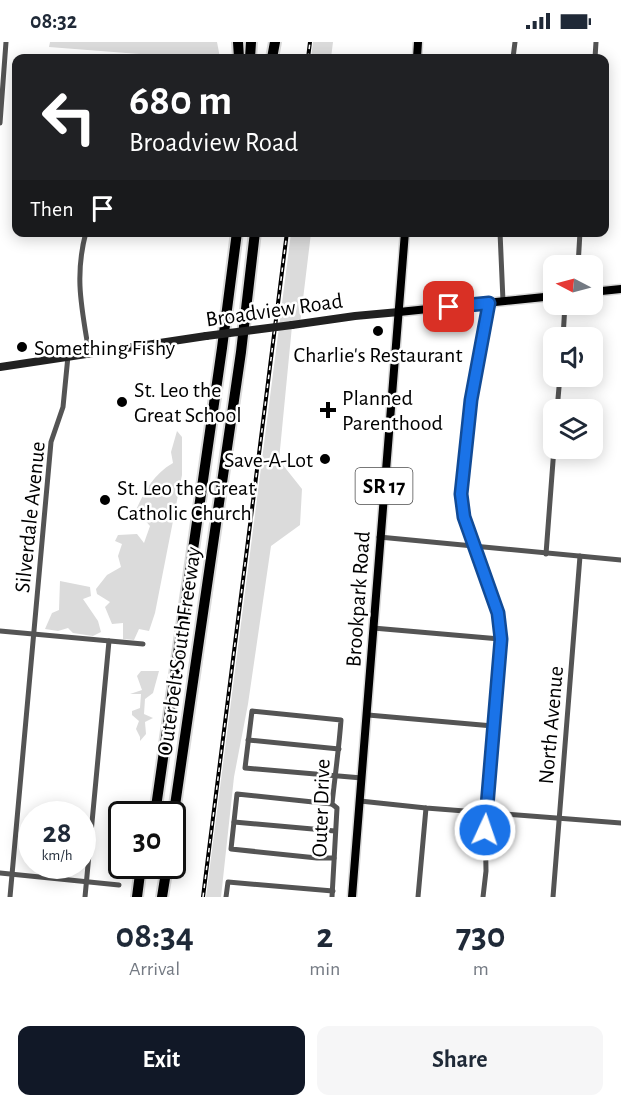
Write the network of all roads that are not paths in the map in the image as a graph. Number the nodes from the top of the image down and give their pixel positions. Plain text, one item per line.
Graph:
1 (6, 42) edge
2 (0, 123) edge
3 (85, 237) edge
4 (236, 237) edge
5 (254, 237) edge
6 (405, 237) edge
7 (500, 237) edge
8 (580, 237) edge
9 (579, 255) edge
10 (621, 289) edge
11 (603, 291) edge
12 (543, 297) edge
13 (503, 302) junction
14 (489, 303) junction
15 (399, 312) junction
16 (89, 353) junction
17 (68, 356) junction
18 (0, 367) edge
19 (553, 459) edge
20 (380, 537) junction
21 (474, 547) junction
22 (546, 554) junction
23 (580, 556) junction
24 (621, 560) edge
25 (373, 628) junction
26 (0, 631) edge
27 (33, 634) junction
28 (501, 639) junction
29 (109, 641) junction
30 (143, 644) dead end
31 (368, 716) junction
32 (493, 726) junction
33 (248, 740) junction
34 (339, 749) junction
35 (335, 776) junction
36 (362, 778) junction
37 (157, 801) edge
38 (176, 801) edge
39 (360, 801) junction
40 (332, 804) junction
41 (426, 808) junction
42 (485, 812) junction
43 (559, 818) junction
44 (234, 822) junction
45 (621, 823) edge
46 (335, 831) junction
47 (334, 858) junction
48 (0, 873) edge
49 (12, 874) junction
50 (139, 879) edge
51 (146, 879) edge
52 (165, 879) edge
53 (171, 879) edge
54 (87, 882) junction
55 (119, 885) dead end
56 (333, 894) edge
57 (10, 897) edge
58 (85, 897) edge
59 (137, 897) edge
60 (144, 897) edge
61 (162, 897) edge
62 (169, 897) edge
63 (226, 897) edge
64 (352, 897) edge
65 (418, 897) edge
66 (483, 897) edge
67 (553, 897) edge

1 - 2 street
3 - 16 street
4 - 37 highway, Outerbelt South Freeway
5 - 38 highway, Outerbelt South Freeway
6 - 15 main road, Brookpark Road / SR 17
7 - 13 street
8 - 9 street
10 - 11 main road
12 - 13 main road, Broadview Road
13 - 14 main road, Broadview Road
14 - 15 main road, Broadview Road
14 - 21 street
15 - 16 main road, Broadview Road, bridge
15 - 20 main road, Brookpark Road / SR 17
16 - 17 main road, Broadview Road
17 - 18 main road, Broadview Road
17 - 27 street, Silverdale Avenue
19 - 22 street
20 - 21 street
20 - 25 main road, Brookpark Road / SR 17
21 - 22 street
21 - 28 street
22 - 23 street
23 - 24 street
23 - 43 street, North Avenue
25 - 28 street
25 - 31 main road, Brookpark Road / SR 17
26 - 27 street
27 - 29 street
27 - 49 street, Silverdale Avenue
28 - 32 street
29 - 30 street
29 - 54 street
31 - 32 street
31 - 36 main road, Brookpark Road / SR 17
32 - 42 street
33 - 34 street
33 - 34 street, Outer Drive
33 - 35 street
34 - 35 street, Outer Drive
35 - 36 street
35 - 40 street, Outer Drive
36 - 39 main road, Brookpark Road / SR 17
39 - 41 street
39 - 64 main road, Brookpark Road / SR 17
40 - 44 street
40 - 46 street, Outer Drive
41 - 42 street
41 - 65 street
42 - 43 street
42 - 66 street
43 - 45 street
43 - 67 street, North Avenue
44 - 46 street
44 - 47 street
46 - 47 street, Outer Drive
47 - 56 street, Outer Drive
48 - 49 street
49 - 54 street
49 - 57 street, Silverdale Avenue
50 - 59 highway
51 - 60 highway
52 - 61 highway
53 - 62 highway
54 - 55 street
54 - 58 street
56 - 63 street

